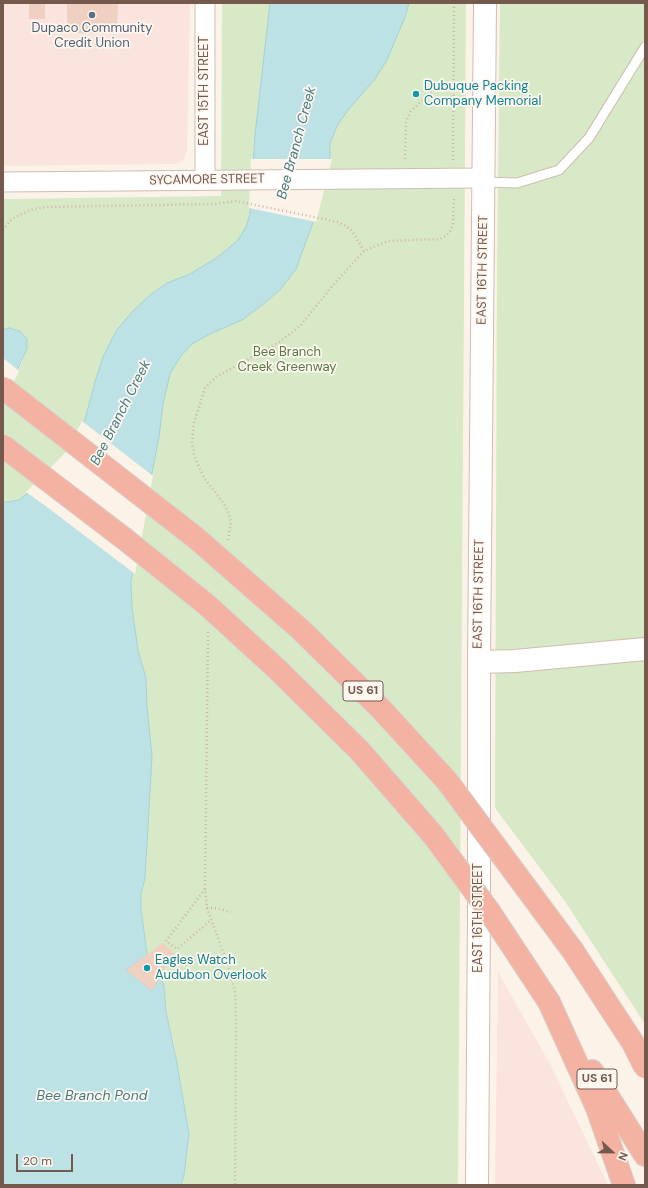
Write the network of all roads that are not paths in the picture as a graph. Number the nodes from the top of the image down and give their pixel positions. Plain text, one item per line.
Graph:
1 (205, 3) edge
2 (485, 3) edge
3 (645, 47) edge
4 (205, 180) junction
5 (483, 180) junction
6 (3, 182) edge
7 (3, 388) edge
8 (3, 446) edge
9 (645, 649) edge
10 (479, 662) junction
11 (549, 1002) junction
12 (645, 1067) edge
13 (645, 1156) edge
14 (477, 1185) edge
15 (624, 1185) edge

1 - 4 street, EAST 15TH STREET
2 - 5 street, EAST 16TH STREET
3 - 5 lane
4 - 5 street, SYCAMORE STREET
4 - 6 street, SYCAMORE STREET
5 - 10 street, EAST 16TH STREET
7 - 12 highway, US 61, bridge
8 - 11 highway, US 61, bridge
9 - 10 street
10 - 14 street, EAST 16TH STREET
11 - 13 highway, US 61
11 - 15 highway

